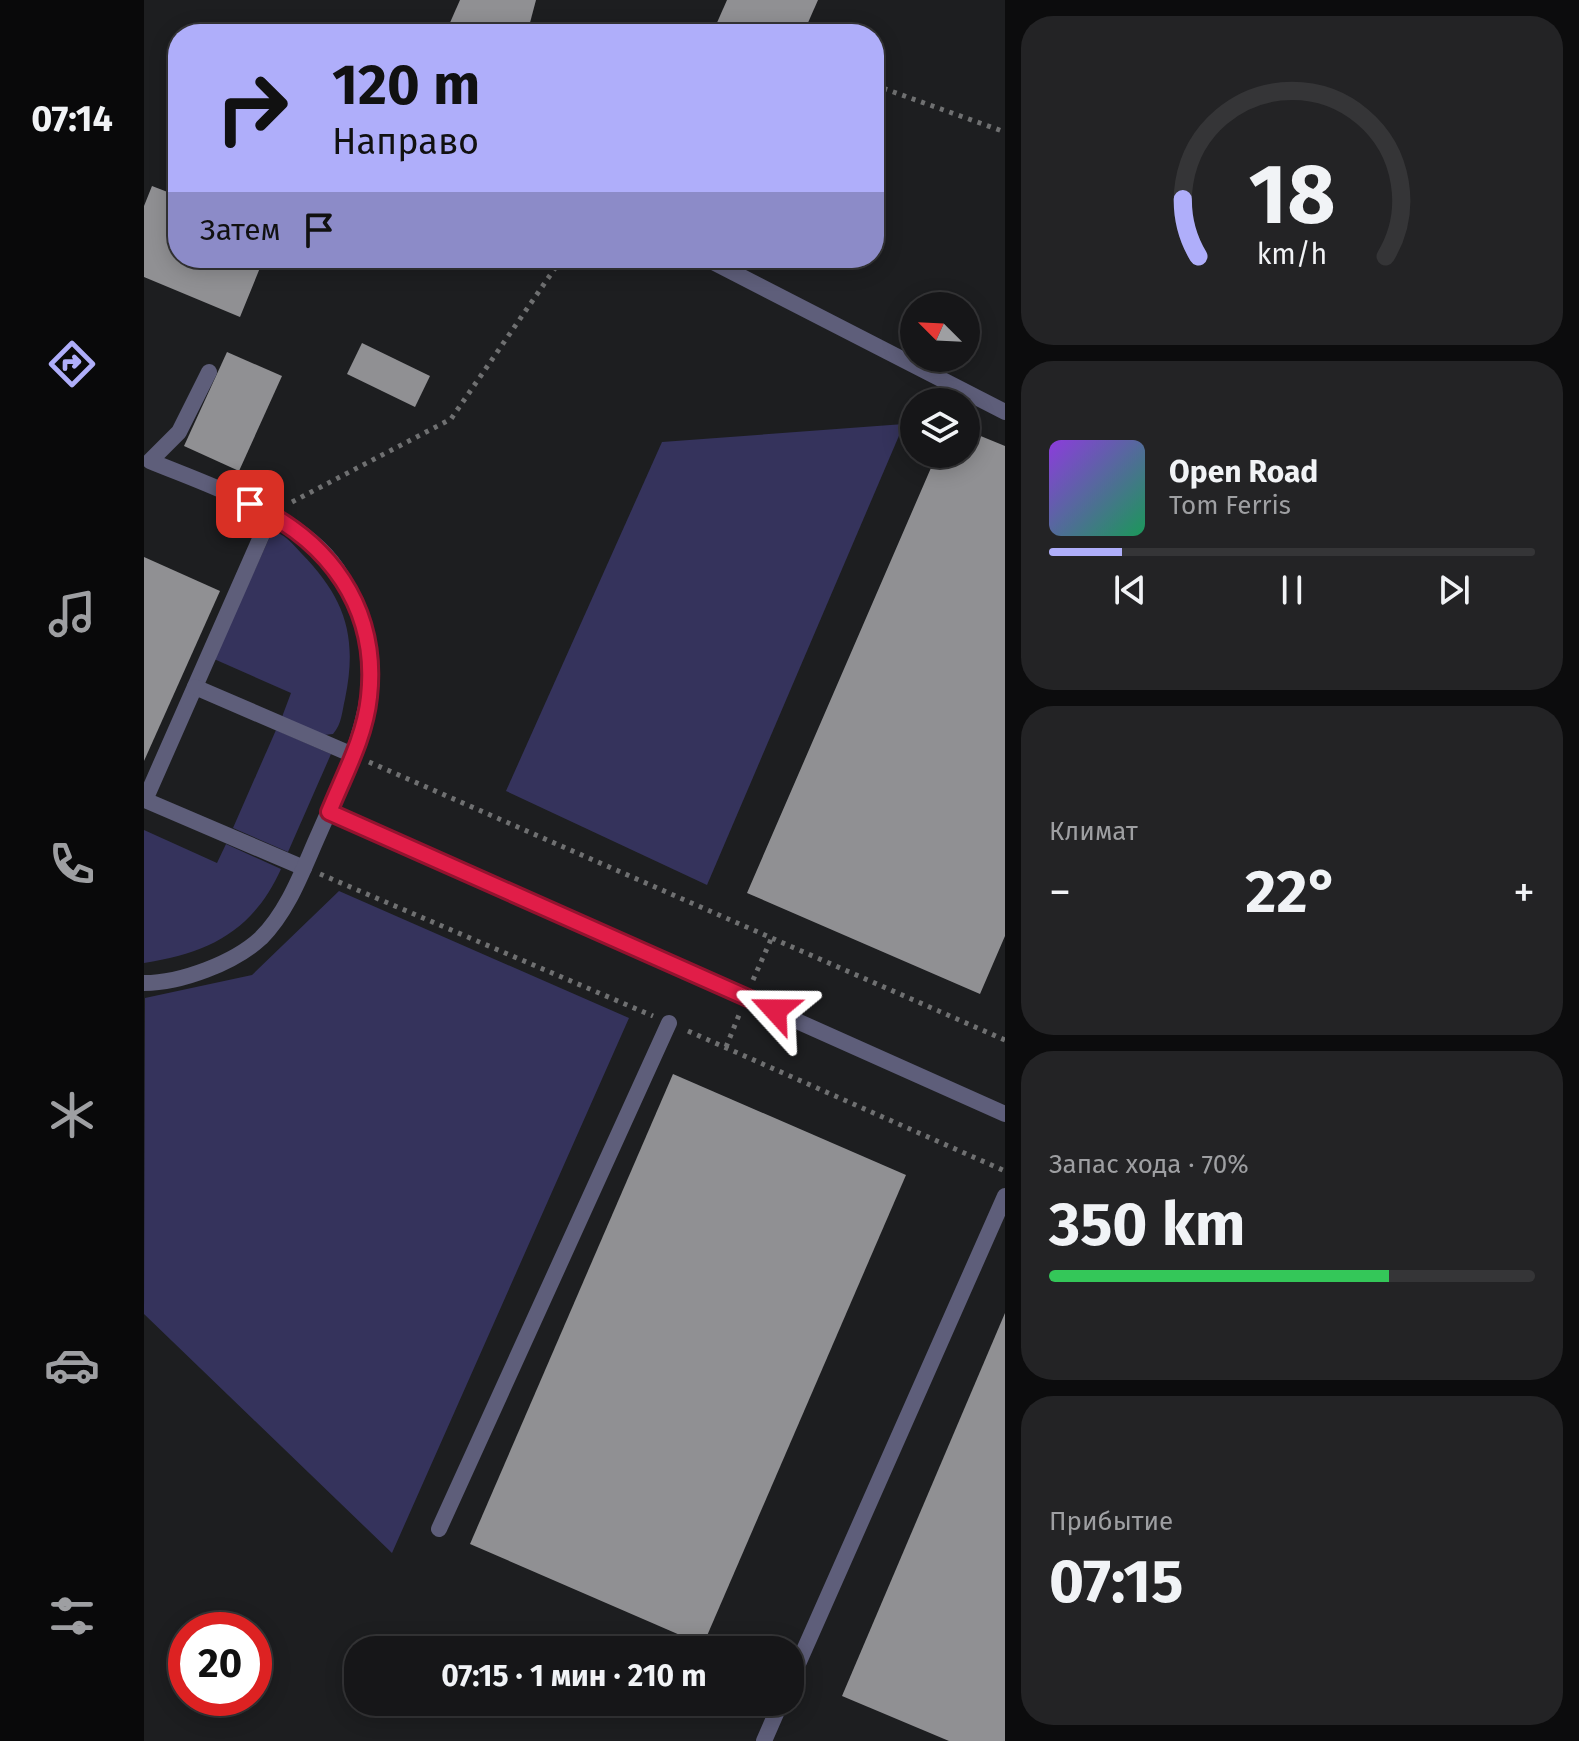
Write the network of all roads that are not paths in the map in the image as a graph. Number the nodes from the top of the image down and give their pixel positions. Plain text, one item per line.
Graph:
1 (724, 268) edge
2 (209, 372) dead end
3 (1005, 412) edge
4 (146, 465) edge
5 (271, 514) junction
6 (195, 687) junction
7 (353, 755) junction
8 (329, 812) junction
9 (304, 868) junction
10 (144, 983) edge
11 (669, 1023) dead end
12 (1005, 1114) edge
13 (1005, 1196) edge
14 (439, 1529) dead end
15 (804, 1650) edge
16 (775, 1716) edge
17 (764, 1741) edge

1 - 3 lane
2 - 4 lane
4 - 5 lane
5 - 6 lane
5 - 7 lane
6 - 7 lane
6 - 9 lane
7 - 8 lane
8 - 9 lane
8 - 12 lane
9 - 10 lane
11 - 14 lane
13 - 15 lane
16 - 17 lane

